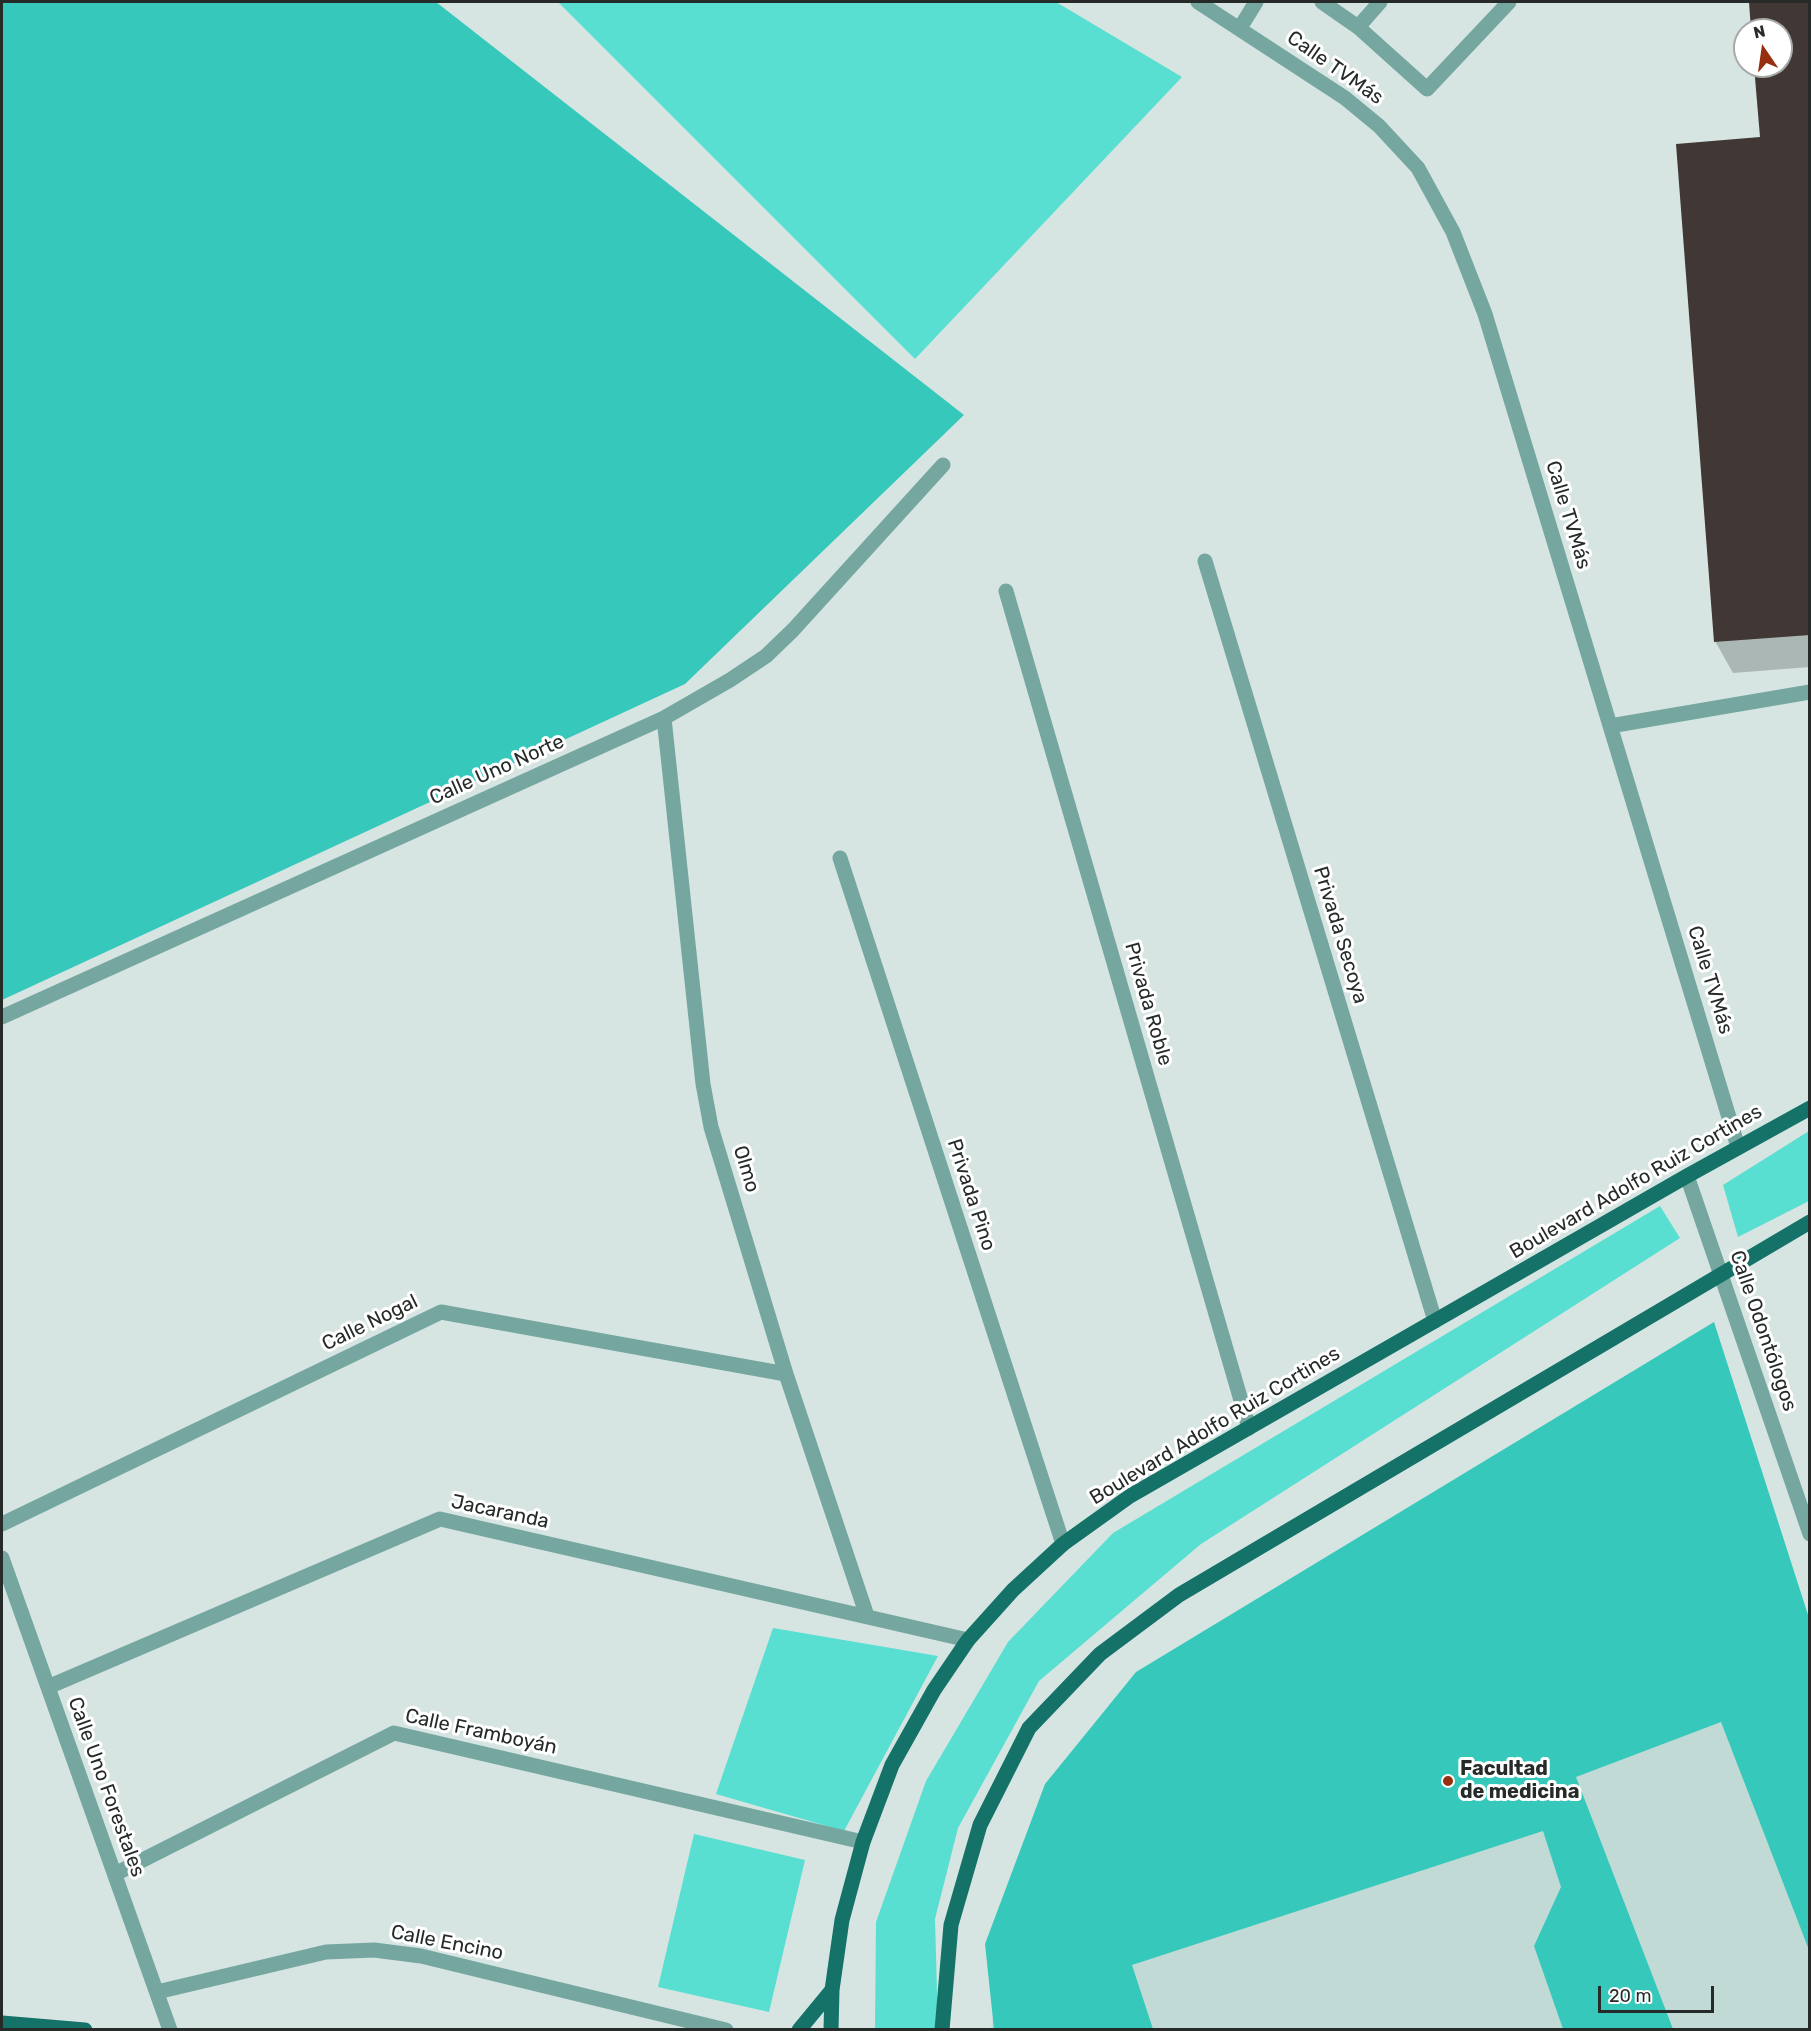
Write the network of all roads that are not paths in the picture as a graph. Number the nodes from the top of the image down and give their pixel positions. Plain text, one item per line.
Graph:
1 (1198, 2) edge
2 (1256, 2) edge
3 (1322, 2) edge
4 (1380, 2) edge
5 (1509, 2) edge
6 (1358, 27) junction
7 (1240, 28) junction
8 (943, 465) dead end
9 (1205, 561) dead end
10 (1006, 591) dead end
11 (1809, 692) edge
12 (664, 718) junction
13 (1610, 726) junction
14 (840, 858) dead end
15 (2, 1017) edge
16 (1809, 1108) edge
17 (1738, 1147) junction
18 (1687, 1176) junction
19 (1809, 1222) edge
20 (1721, 1273) junction
21 (1435, 1321) junction
22 (786, 1374) junction
23 (1249, 1428) junction
24 (2, 1524) edge
25 (1809, 1534) edge
26 (1063, 1544) junction
27 (2, 1558) edge
28 (867, 1616) junction
29 (968, 1640) junction
30 (48, 1688) junction
31 (863, 1842) junction
32 (115, 1875) junction
33 (832, 1990) junction
34 (157, 1992) junction
35 (2, 2023) edge
36 (85, 2030) edge
37 (170, 2030) edge
38 (726, 2030) edge
39 (799, 2030) edge
40 (831, 2030) edge
41 (942, 2030) edge

1 - 7 street, Calle TVMás
2 - 7 street
3 - 6 street
4 - 6 street
5 - 6 street
7 - 13 street, Calle TVMás
8 - 12 street, Calle Uno Norte
9 - 21 street, Privada Secoya
10 - 23 street, Privada Roble
11 - 13 street
12 - 15 street, Calle Uno Norte
12 - 22 street, Olmo
13 - 17 street, Calle TVMás
14 - 26 street, Privada Pino
16 - 17 main road, Boulevard Adolfo Ruiz Cortines
17 - 18 main road, Boulevard Adolfo Ruiz Cortines
18 - 20 street, Calle Odontólogos
18 - 21 main road, Boulevard Adolfo Ruiz Cortines
19 - 20 main road
20 - 25 street, Calle Odontólogos
20 - 41 main road
21 - 23 main road, Boulevard Adolfo Ruiz Cortines
22 - 24 street, Calle Nogal
22 - 28 street, Olmo
23 - 26 main road, Boulevard Adolfo Ruiz Cortines
26 - 29 main road, Boulevard Adolfo Ruiz Cortines
27 - 30 street, Calle Uno Forestales
28 - 29 street, Jacaranda
28 - 30 street, Jacaranda
29 - 31 main road, Boulevard Adolfo Ruiz Cortines
30 - 32 street, Calle Uno Forestales
31 - 32 street, Calle Framboyán
31 - 33 main road, Boulevard Adolfo Ruiz Cortines
32 - 34 street, Calle Uno Forestales
33 - 39 main road
33 - 40 main road, Boulevard Adolfo Ruiz Cortines
34 - 37 street, Calle Uno Forestales
34 - 38 street, Calle Encino
35 - 36 main road

